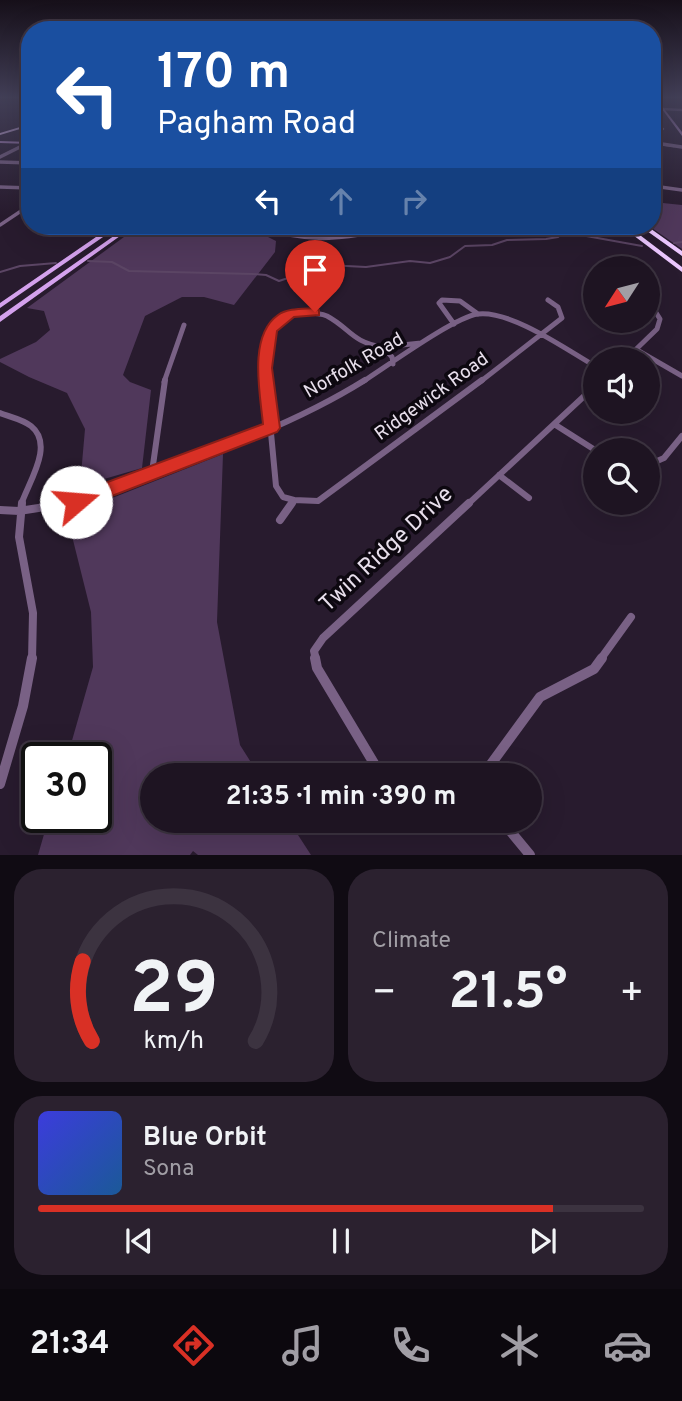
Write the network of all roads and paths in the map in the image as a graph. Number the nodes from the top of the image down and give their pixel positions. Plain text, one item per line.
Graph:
1 (0, 139) edge
2 (21, 142) edge
3 (661, 144) edge
4 (21, 147) edge
5 (682, 147) edge
6 (0, 156) edge
7 (0, 162) edge
8 (21, 163) edge
9 (0, 187) edge
10 (21, 188) edge
11 (661, 188) edge
12 (680, 191) edge
13 (21, 211) edge
14 (0, 218) edge
15 (10, 219) junction
16 (0, 225) edge
17 (103, 235) edge
18 (118, 235) edge
19 (281, 235) edge
20 (357, 235) edge
21 (636, 235) edge
22 (656, 235) edge
23 (682, 254) edge
24 (682, 270) edge
25 (548, 300) dead end
26 (0, 306) edge
27 (478, 314) junction
28 (0, 320) edge
29 (454, 324) junction
30 (184, 325) dead end
31 (653, 333) edge
32 (542, 336) junction
33 (426, 342) junction
34 (383, 347) junction
35 (641, 347) edge
36 (583, 359) edge
37 (393, 364) junction
38 (660, 364) edge
39 (682, 376) edge
40 (583, 397) edge
41 (0, 413) edge
42 (554, 424) junction
43 (272, 428) junction
44 (682, 436) edge
45 (583, 442) edge
46 (660, 460) edge
47 (152, 472) junction
48 (499, 475) junction
49 (529, 498) dead end
50 (294, 500) junction
51 (0, 510) edge
52 (19, 511) junction
53 (280, 520) dead end
54 (631, 617) dead end
55 (374, 763) edge
56 (492, 763) edge
57 (0, 784) edge
58 (512, 833) edge
59 (530, 855) edge

1 - 2 main road
3 - 5 street
4 - 6 street
7 - 8 street
9 - 10 street
11 - 12 street
13 - 15 street
14 - 15 street
15 - 16 street
17 - 26 main road
18 - 28 main road
19 - 20 street
21 - 24 highway
22 - 23 highway
25 - 32 street, Ridgewick Road
27 - 29 street, Norfolk Road
27 - 29 street
27 - 32 street
29 - 33 street, Norfolk Road
30 - 47 street
31 - 35 street
32 - 36 street
32 - 50 street, Ridgewick Road
33 - 34 street
33 - 37 street, Norfolk Road
34 - 37 street
34 - 43 street
37 - 43 street, Norfolk Road
38 - 39 street
40 - 42 street, Twin Ridge Drive
41 - 52 street
42 - 45 street
42 - 48 street, Twin Ridge Drive
43 - 47 street, Norfolk Road
43 - 50 street
44 - 46 street
47 - 52 street, Norfolk Road
48 - 49 street
48 - 55 street, Twin Ridge Drive
50 - 53 street
51 - 52 street, Norfolk Road
52 - 57 street
54 - 56 street
58 - 59 street

